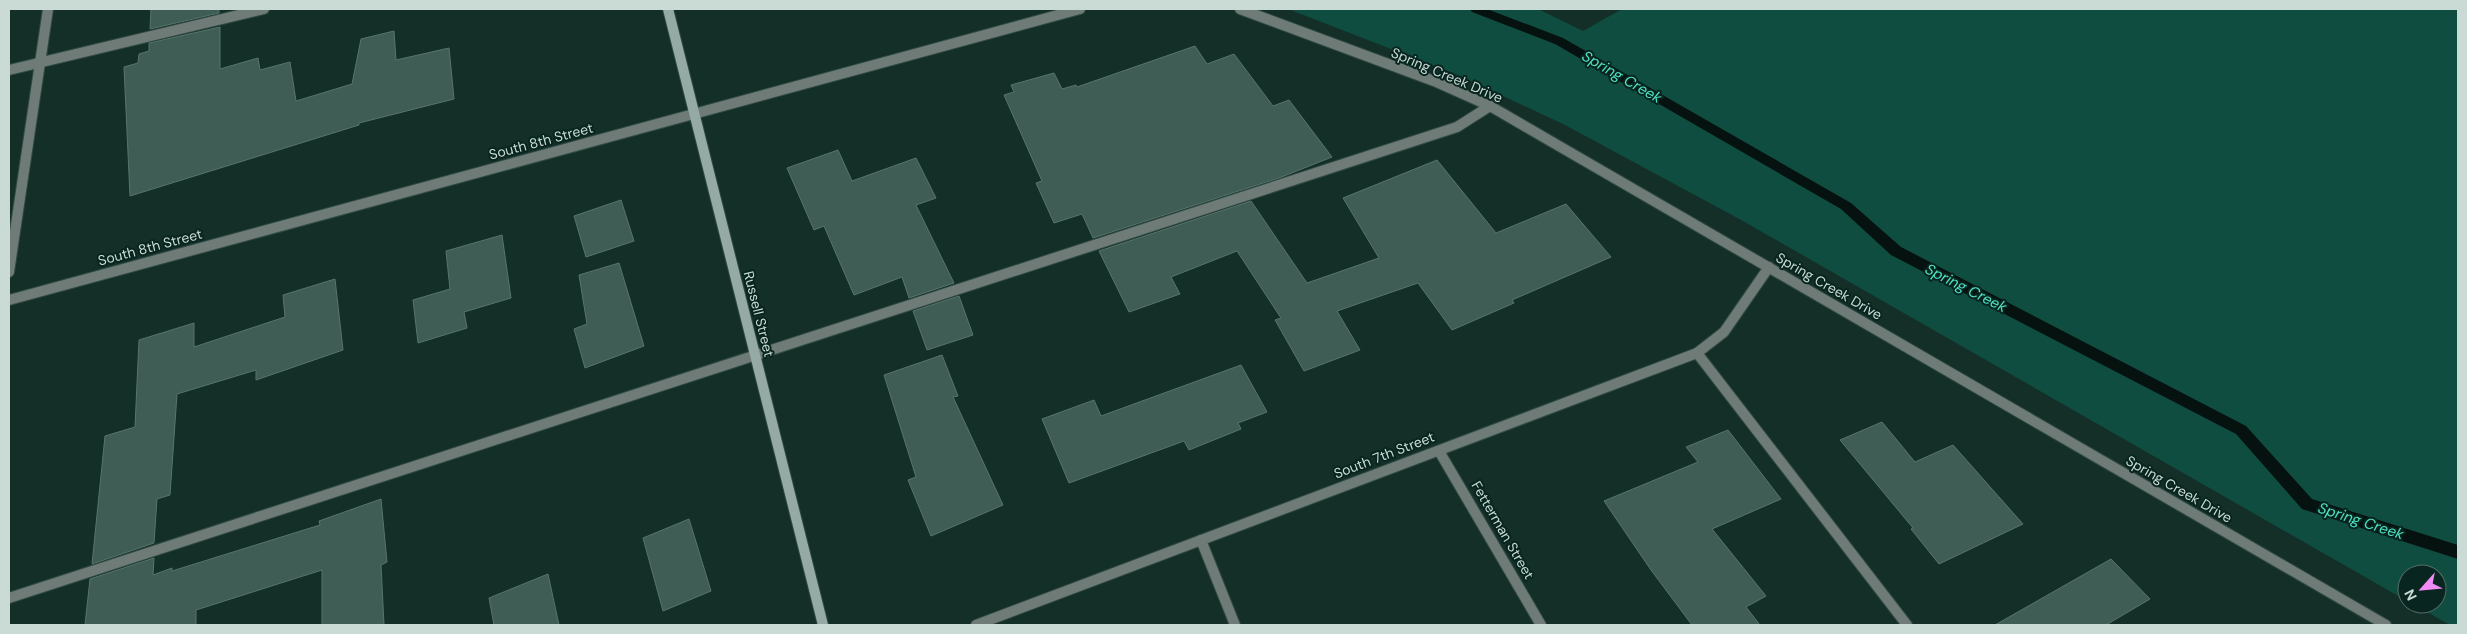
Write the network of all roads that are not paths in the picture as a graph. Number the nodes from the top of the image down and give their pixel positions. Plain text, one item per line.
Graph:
1 (48, 9) edge
2 (264, 9) edge
3 (668, 9) edge
4 (1080, 9) edge
5 (1240, 9) edge
6 (40, 62) junction
7 (9, 70) edge
8 (1490, 106) junction
9 (694, 114) junction
10 (1769, 268) junction
11 (9, 272) edge
12 (9, 300) edge
13 (1697, 353) junction
14 (755, 355) junction
15 (1439, 451) junction
16 (1201, 540) junction
17 (9, 598) edge
18 (823, 625) edge
19 (976, 625) edge
20 (1235, 625) edge
21 (1541, 625) edge
22 (1907, 625) edge
23 (2386, 625) edge

1 - 6 street
2 - 6 street
3 - 9 main road, Russell Street
4 - 9 street, South 8th Street
5 - 8 street, Spring Creek Drive
6 - 7 street
6 - 11 street
8 - 10 street, Spring Creek Drive
8 - 14 street
9 - 12 street, South 8th Street
9 - 14 main road, Russell Street
10 - 13 street, South 7th Street
10 - 23 street, Spring Creek Drive
13 - 15 street, South 7th Street
13 - 22 street
14 - 17 street
14 - 18 main road, Russell Street
15 - 16 street, South 7th Street
15 - 21 street, Fetterman Street
16 - 19 street, South 7th Street
16 - 20 street

